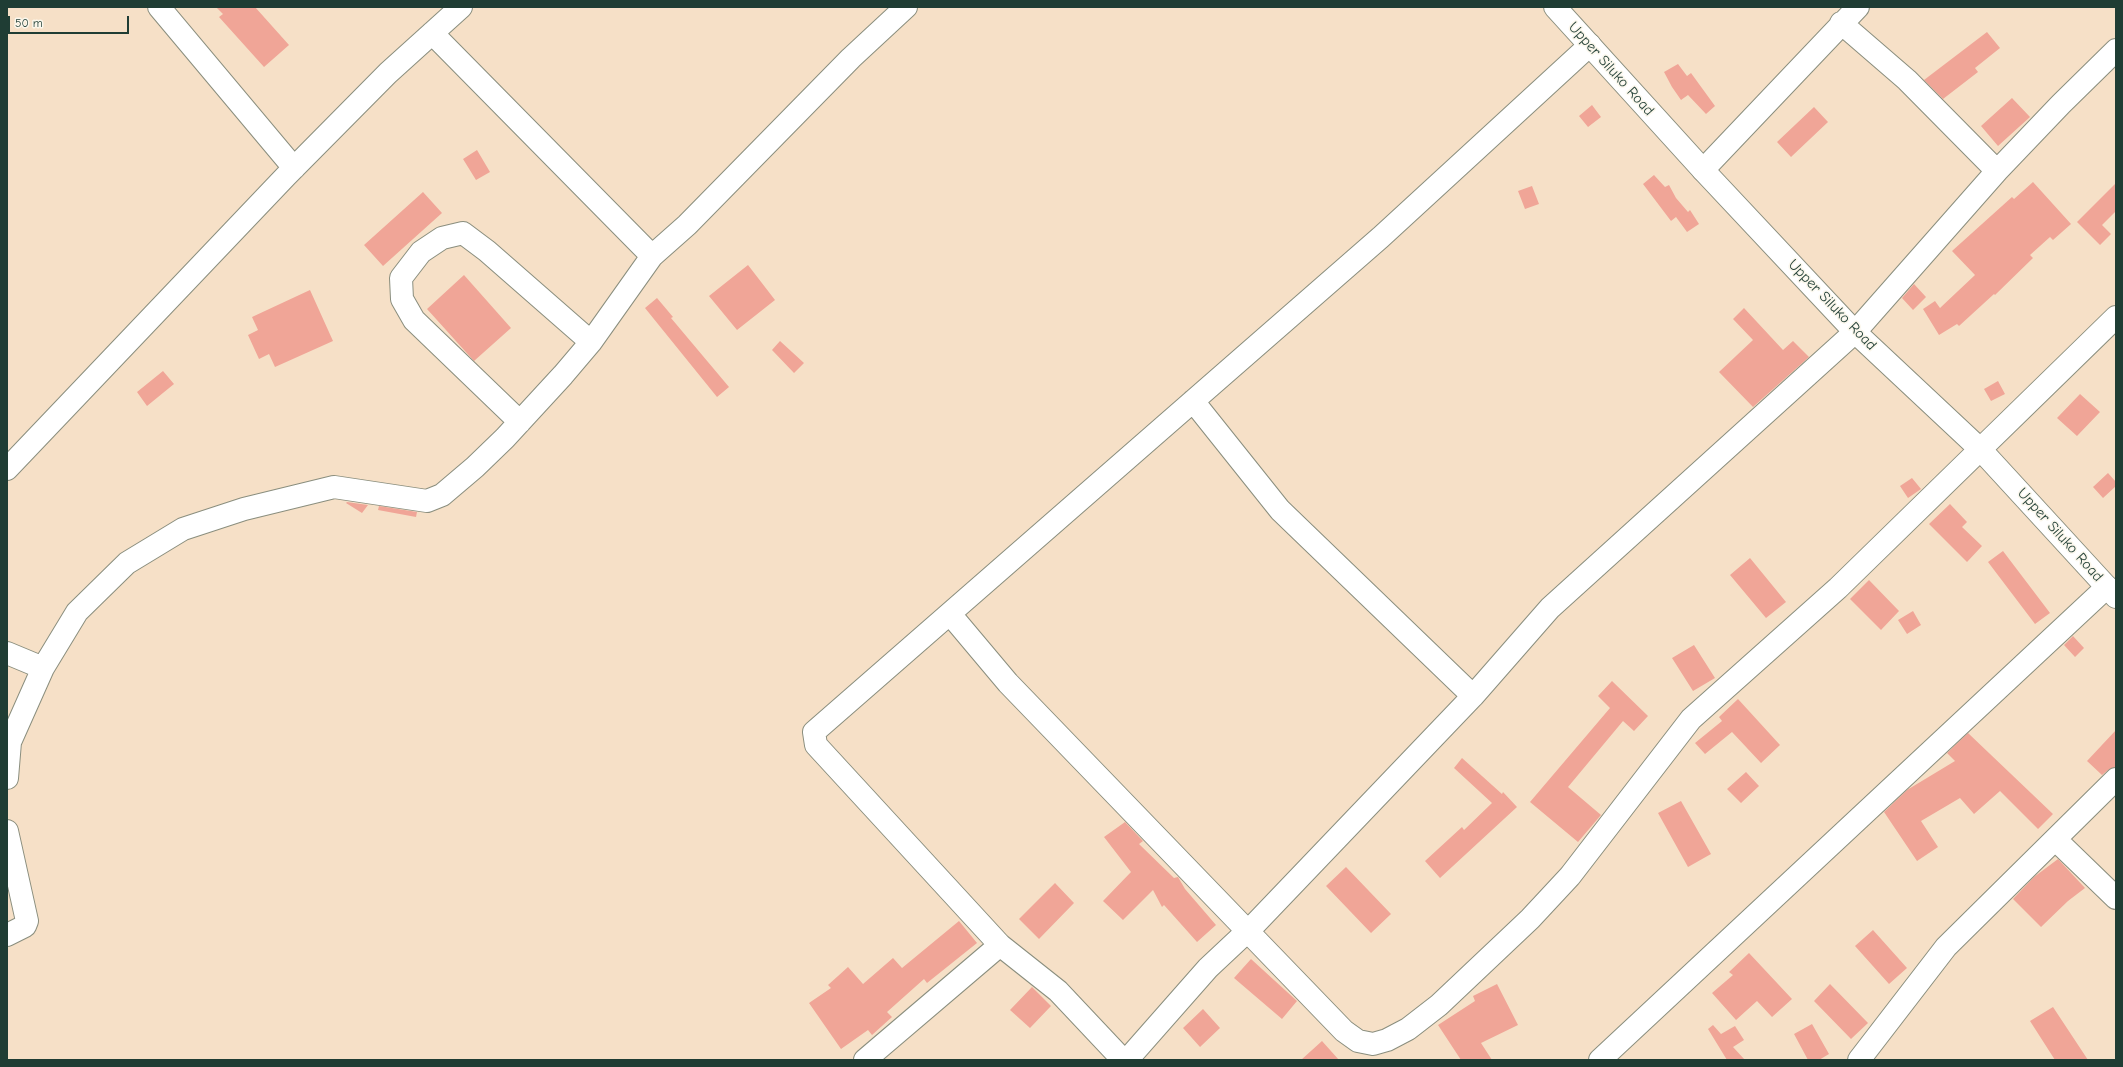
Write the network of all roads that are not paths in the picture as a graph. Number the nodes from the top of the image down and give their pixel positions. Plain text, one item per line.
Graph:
1 (159, 7) edge
2 (461, 7) edge
3 (906, 7) edge
4 (1556, 7) edge
5 (1858, 7) edge
6 (1841, 23) junction
7 (432, 33) junction
8 (1590, 45) junction
9 (2116, 50) edge
10 (294, 168) junction
11 (1703, 170) junction
12 (1997, 171) junction
13 (652, 256) junction
14 (2116, 317) edge
15 (1855, 332) junction
16 (591, 342) junction
17 (1193, 401) junction
18 (520, 422) junction
19 (1981, 450) junction
20 (7, 469) edge
21 (2111, 592) edge
22 (950, 614) junction
23 (7, 653) edge
24 (43, 668) junction
25 (1474, 696) junction
26 (7, 778) edge
27 (2116, 779) edge
28 (7, 831) edge
29 (2056, 840) junction
30 (2116, 898) edge
31 (1247, 931) junction
32 (7, 935) edge
33 (1000, 945) junction
34 (865, 1060) edge
35 (1124, 1060) edge
36 (1127, 1060) edge
37 (1600, 1060) edge
38 (1859, 1060) edge

1 - 10 street
2 - 7 street
3 - 13 street
4 - 8 street, Upper Siluko Road
5 - 6 street
6 - 11 street
6 - 12 street
7 - 10 street
7 - 13 street
8 - 11 street, Upper Siluko Road
8 - 17 street
9 - 12 street
10 - 20 street
11 - 15 street, Upper Siluko Road
12 - 15 street
13 - 16 street
14 - 19 street
15 - 19 street, Upper Siluko Road
15 - 25 street
16 - 18 street
16 - 18 street
17 - 22 street
17 - 25 street
18 - 24 street
19 - 21 street, Upper Siluko Road
19 - 31 street
21 - 37 street
22 - 31 street
22 - 33 street
23 - 24 street
24 - 26 street
25 - 31 street
27 - 29 street
28 - 32 street
29 - 30 street
29 - 38 street
31 - 36 street
33 - 34 street
33 - 35 street

